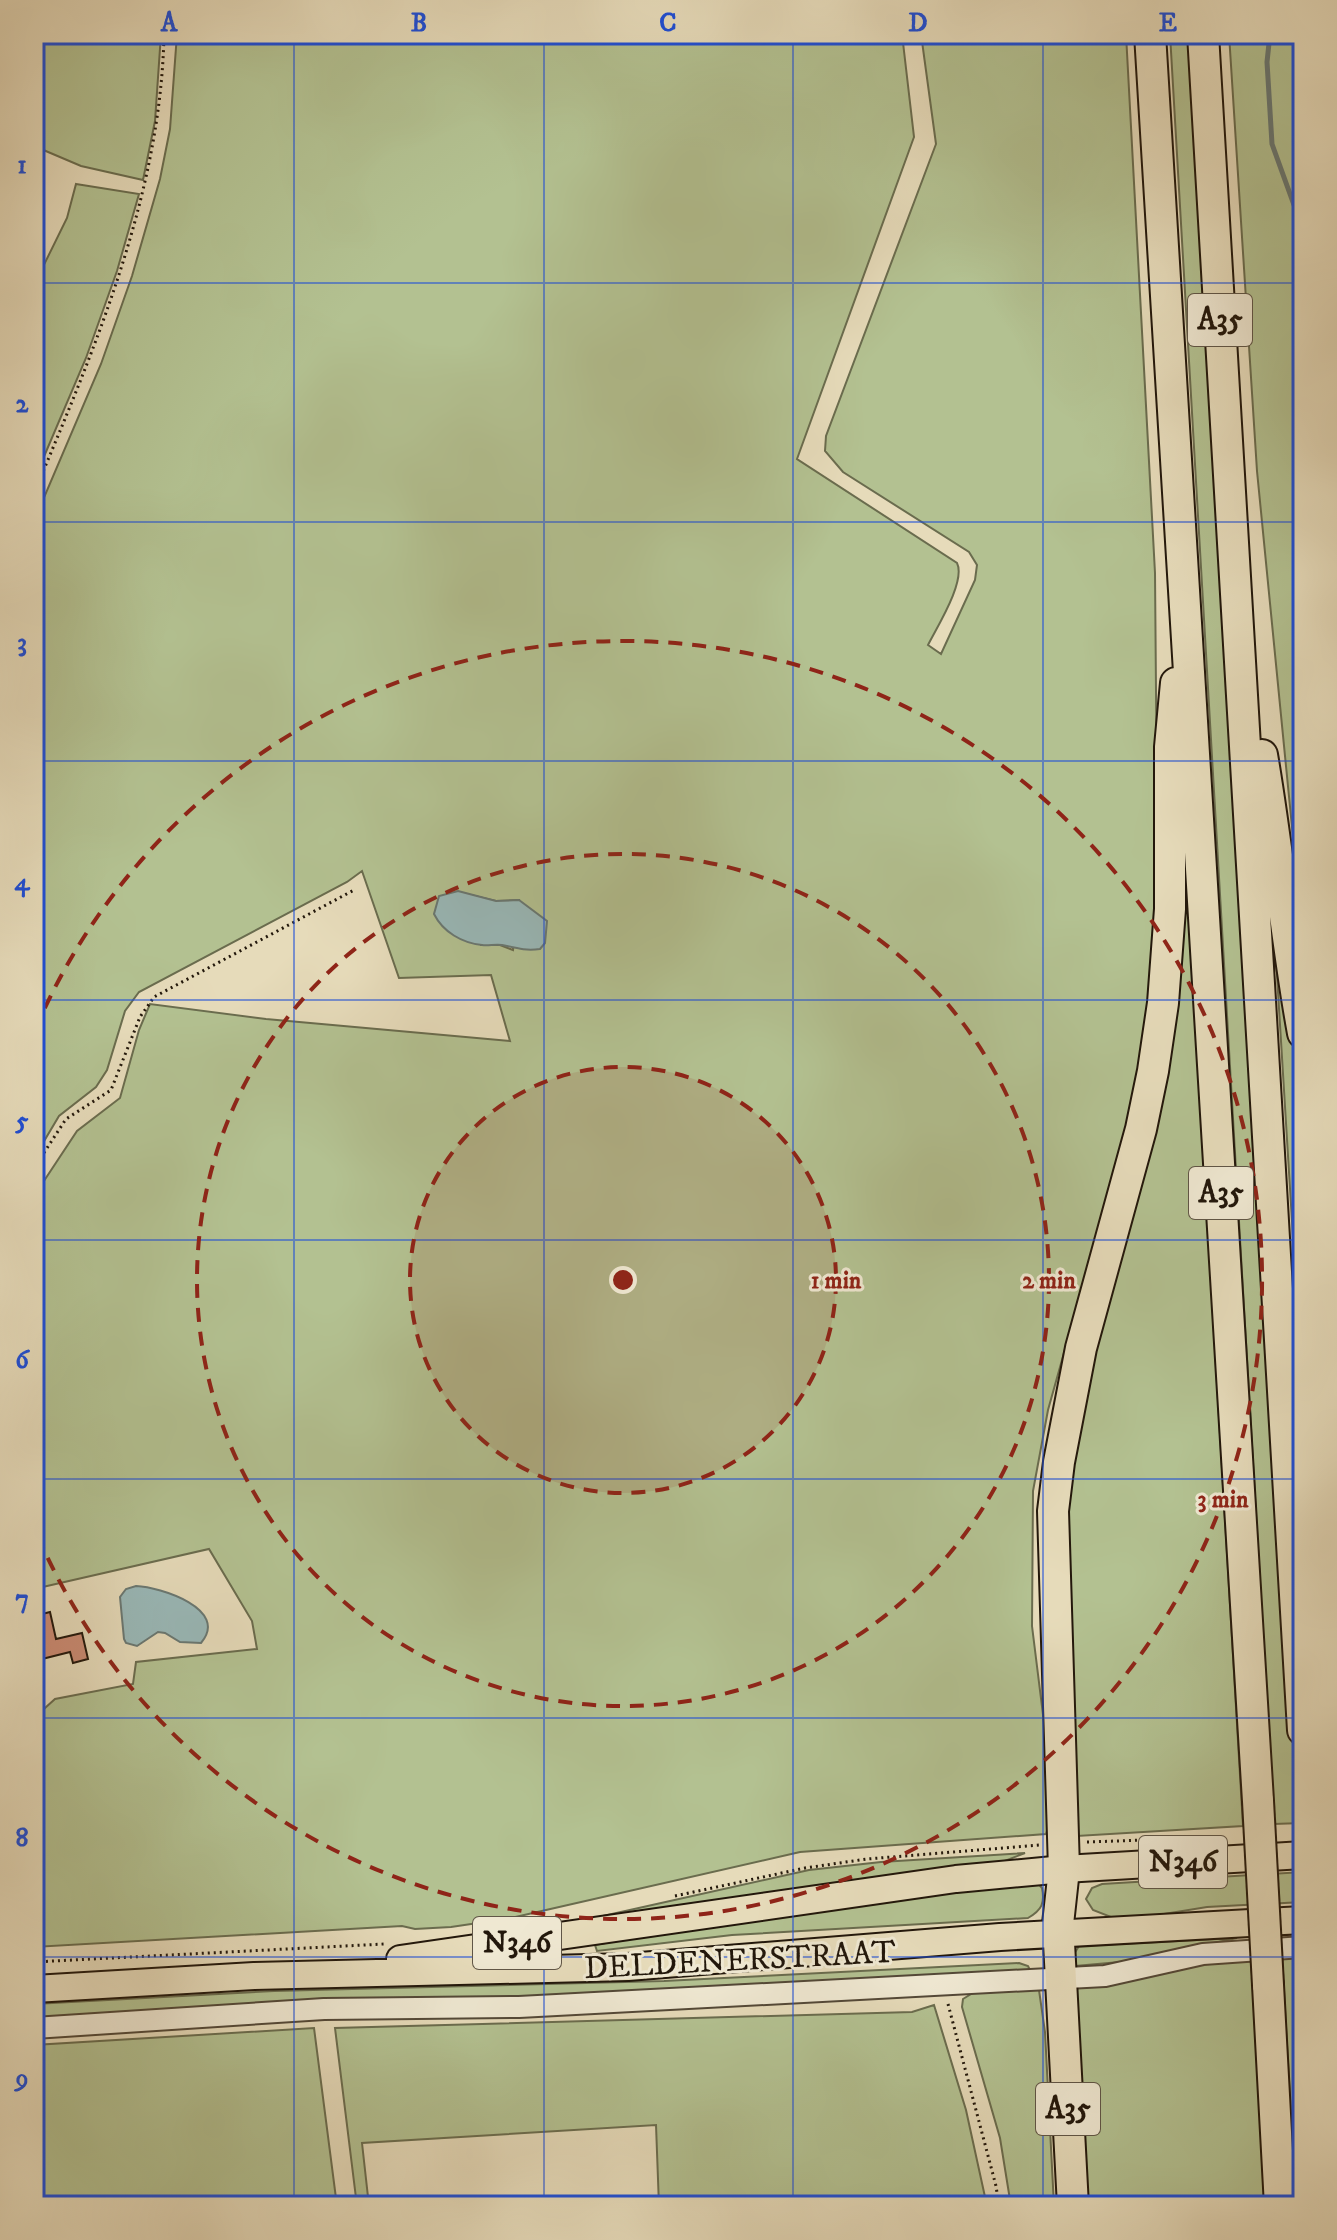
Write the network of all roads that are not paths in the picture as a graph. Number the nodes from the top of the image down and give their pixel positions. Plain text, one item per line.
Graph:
1 (1150, 34) edge
2 (1203, 34) edge
3 (1185, 585) junction
4 (1236, 606) junction
5 (1303, 1033) edge
6 (1303, 1730) edge
7 (1303, 1855) edge
8 (1064, 1869) junction
9 (1303, 1920) edge
10 (1058, 1934) junction
11 (1303, 1947) edge
12 (254, 1976) junction
13 (1060, 1978) junction
14 (34, 1989) edge
15 (34, 2028) edge
16 (1073, 2206) edge
17 (1280, 2206) edge

1 - 3 highway, A35
2 - 4 highway, A35
3 - 8 highway, A35
3 - 17 highway, A35, bridge
4 - 5 highway, A35
4 - 6 highway, A35
7 - 8 main road, DELDENERSTRAAT / N346
8 - 10 highway, A35
8 - 12 main road, DELDENERSTRAAT / N346
9 - 10 main road, DELDENERSTRAAT / N346
10 - 12 main road, DELDENERSTRAAT / N346
10 - 13 highway, A35
11 - 13 street, DELDENERSTRAAT
12 - 14 main road, DELDENERSTRAAT / N346
13 - 15 street, DELDENERSTRAAT
13 - 16 highway, A35

